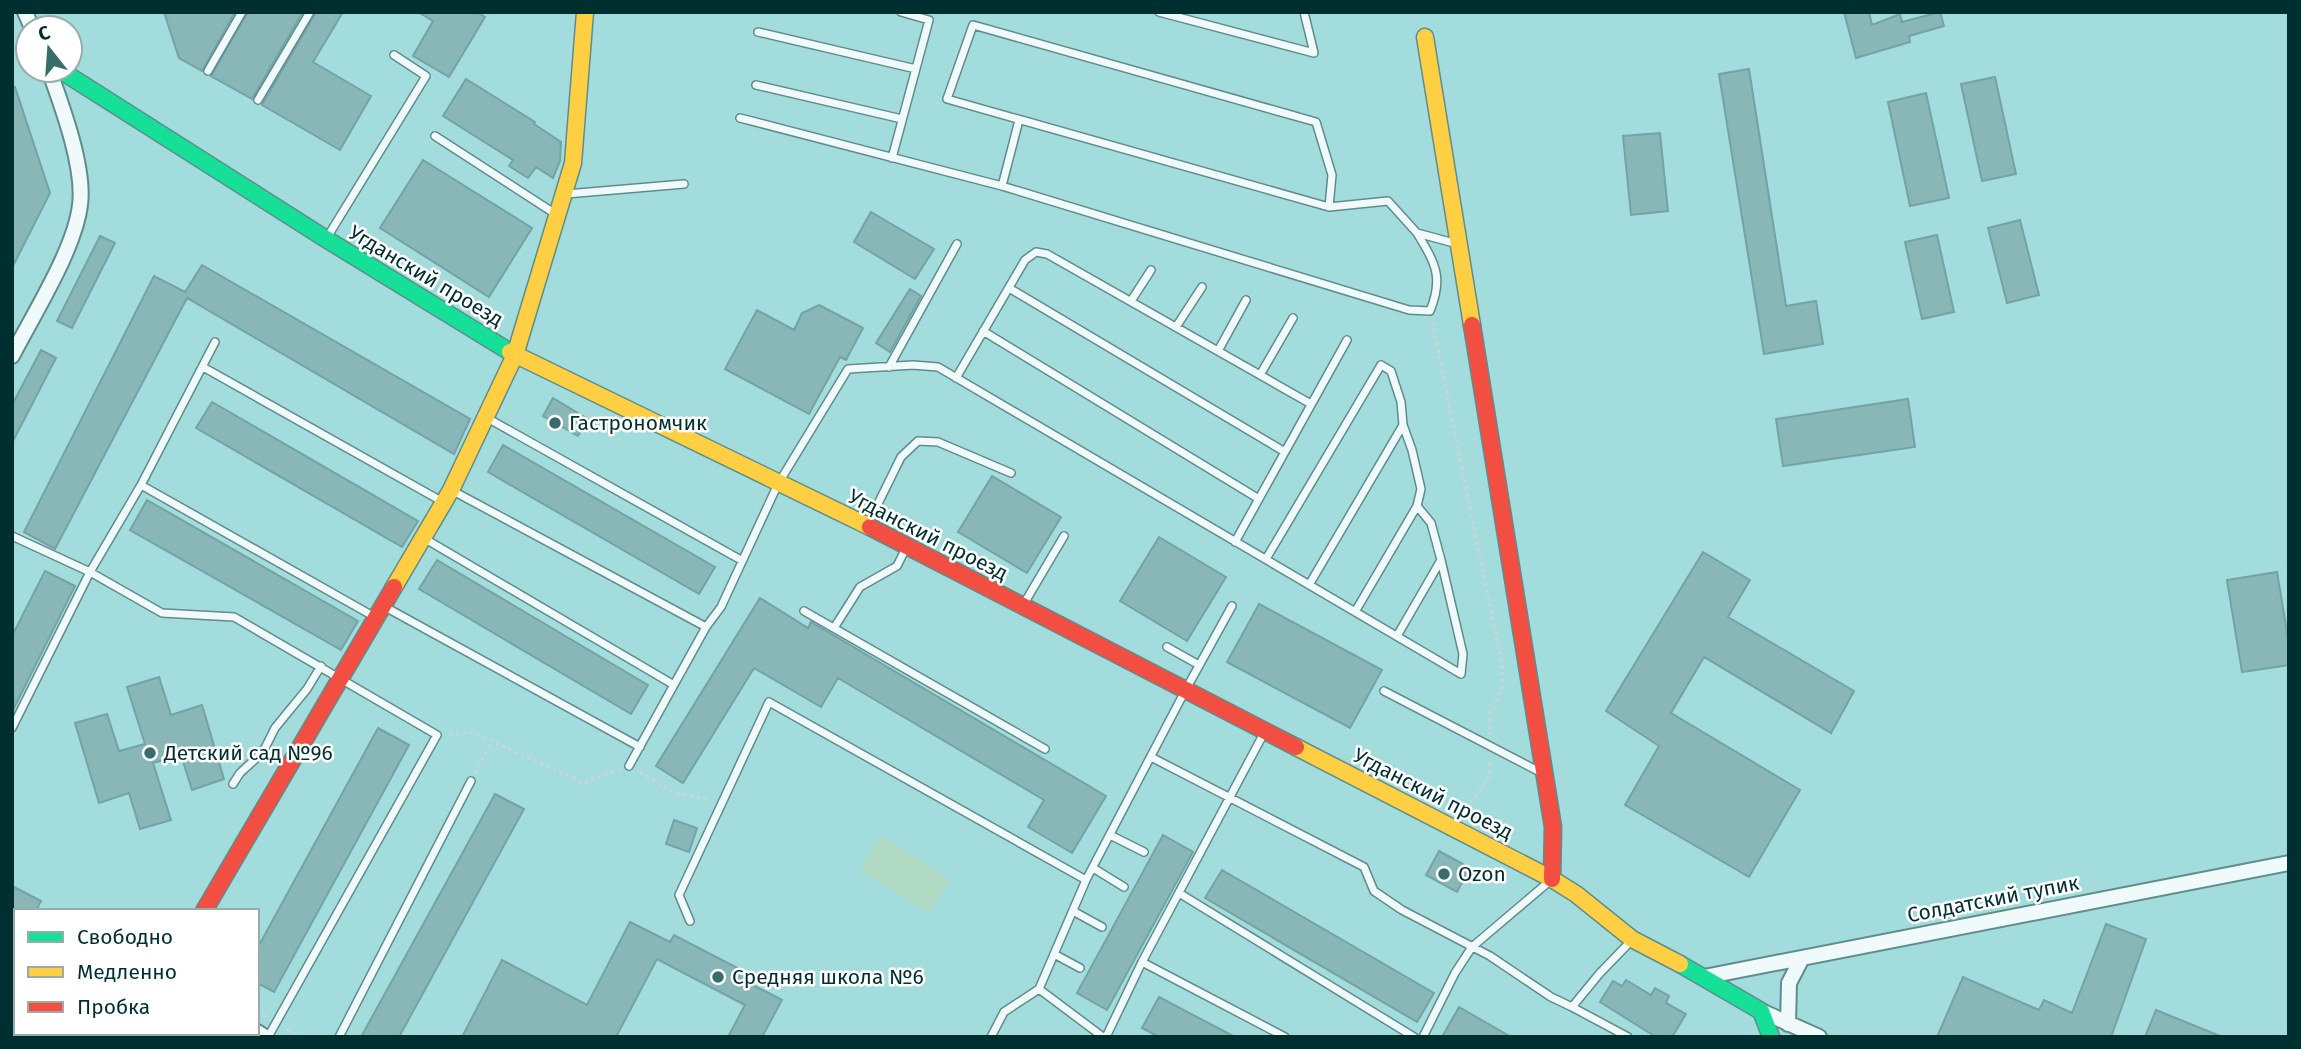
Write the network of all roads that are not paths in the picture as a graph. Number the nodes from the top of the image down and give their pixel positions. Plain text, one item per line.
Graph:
1 (242, 12) edge
2 (310, 12) edge
3 (585, 12) edge
4 (901, 12) edge
5 (1159, 12) edge
6 (1304, 12) edge
7 (758, 32) dead end
8 (1424, 37) dead end
9 (394, 55) dead end
10 (915, 69) junction
11 (208, 71) dead end
12 (54, 84) edge
13 (83, 84) edge
14 (756, 85) dead end
15 (258, 100) dead end
16 (740, 118) dead end
17 (902, 119) junction
18 (1019, 120) junction
19 (435, 136) dead end
20 (892, 158) junction
21 (684, 184) dead end
22 (1002, 187) junction
23 (564, 195) junction
24 (1329, 207) junction
25 (558, 215) junction
26 (1417, 233) junction
27 (326, 239) junction
28 (957, 244) dead end
29 (1458, 244) junction
30 (1151, 270) dead end
31 (1202, 287) dead end
32 (1009, 288) junction
33 (1246, 300) dead end
34 (1131, 301) junction
35 (1293, 318) dead end
36 (1176, 327) junction
37 (983, 331) junction
38 (1347, 340) dead end
39 (215, 342) dead end
40 (1219, 351) junction
41 (515, 355) junction
42 (12, 356) edge
43 (202, 367) junction
44 (889, 367) junction
45 (1261, 375) junction
46 (956, 378) junction
47 (1311, 404) junction
48 (485, 417) junction
49 (1403, 425) junction
50 (1285, 452) junction
51 (1011, 473) dead end
52 (778, 484) junction
53 (141, 485) junction
54 (447, 496) junction
55 (1259, 499) junction
56 (1417, 506) junction
57 (867, 526) junction
58 (12, 536) edge
59 (1064, 536) dead end
60 (423, 537) junction
61 (1235, 542) junction
62 (907, 545) junction
63 (1266, 559) junction
64 (741, 560) junction
65 (1441, 560) junction
66 (90, 572) junction
67 (1309, 585) junction
68 (1023, 606) junction
69 (1232, 606) dead end
70 (804, 611) dead end
71 (379, 612) junction
72 (1355, 612) junction
73 (706, 627) junction
74 (834, 628) junction
75 (1397, 636) junction
76 (1167, 647) dead end
77 (1199, 665) junction
78 (321, 666) junction
79 (341, 677) junction
80 (674, 685) junction
81 (1185, 691) junction
82 (1384, 691) dead end
83 (12, 728) edge
84 (1265, 732) junction
85 (640, 747) junction
86 (1045, 749) dead end
87 (1151, 757) junction
88 (629, 766) road end
89 (1544, 774) junction
90 (471, 782) road end
91 (233, 784) dead end
92 (1230, 798) junction
93 (1110, 835) junction
94 (1144, 852) dead end
95 (2289, 863) edge
96 (1093, 868) junction
97 (1552, 879) junction
98 (1086, 880) junction
99 (1124, 887) dead end
100 (1179, 893) junction
101 (205, 909) edge
102 (1073, 911) junction
103 (690, 921) dead end
104 (1102, 927) dead end
105 (1632, 939) junction
106 (1472, 947) junction
107 (1054, 954) junction
108 (1802, 958) junction
109 (1142, 962) junction
110 (1080, 968) dead end
111 (1704, 977) junction
112 (1039, 989) junction
113 (1572, 1007) junction
114 (1761, 1011) junction
115 (1788, 1024) junction
116 (266, 1037) edge
117 (339, 1037) edge
118 (991, 1037) edge
119 (1104, 1037) edge
120 (1285, 1037) edge
121 (1415, 1037) edge
122 (1423, 1037) edge
123 (1628, 1037) edge
124 (1771, 1037) edge
125 (1819, 1037) edge

1 - 11 lane
2 - 15 lane
3 - 23 street
4 - 10 lane
5 - 6 lane
7 - 10 lane
8 - 29 street
9 - 27 lane
10 - 17 lane
12 - 42 street
13 - 27 street, Угданский проезд
14 - 17 lane
16 - 20 lane
17 - 20 lane
18 - 22 lane
18 - 24 lane
18 - 24 lane
19 - 25 lane
20 - 22 lane
21 - 23 lane
22 - 26 lane
23 - 25 street
24 - 26 lane
25 - 41 street
26 - 29 lane
27 - 41 street, Угданский проезд
28 - 44 lane
29 - 89 street
30 - 34 lane
31 - 36 lane
32 - 34 lane
32 - 37 lane
32 - 50 lane
33 - 40 lane
34 - 36 lane
35 - 45 lane
36 - 40 lane
37 - 46 lane
37 - 55 lane
38 - 47 lane
39 - 43 lane
40 - 45 lane
41 - 48 street
41 - 52 street, Угданский проезд
43 - 53 lane
43 - 54 lane
44 - 46 lane
44 - 52 lane
45 - 47 lane
46 - 61 lane
47 - 50 lane
48 - 54 street
48 - 64 lane
49 - 56 lane
49 - 63 lane
49 - 67 lane
50 - 55 lane
51 - 57 lane
52 - 57 street, Угданский проезд
52 - 64 lane
53 - 66 lane
53 - 71 lane
54 - 60 street
54 - 73 lane
55 - 61 lane
56 - 65 lane
56 - 72 lane
57 - 62 street, Угданский проезд
58 - 66 lane
59 - 68 lane
60 - 71 street
60 - 80 lane
61 - 63 lane
62 - 68 street, Угданский проезд
62 - 74 lane
63 - 67 lane
64 - 73 lane
65 - 75 lane
65 - 75 lane
66 - 78 lane
66 - 83 lane
67 - 72 lane
68 - 81 street, Угданский проезд
69 - 77 lane
70 - 74 lane
71 - 79 street
71 - 85 lane
72 - 75 lane
73 - 80 lane
74 - 86 lane
76 - 77 lane
77 - 81 lane
78 - 79 lane
78 - 91 lane
79 - 101 street
79 - 116 lane
80 - 85 lane
81 - 84 street, Угданский проезд
81 - 87 lane
82 - 89 lane
84 - 92 lane
84 - 97 street, Угданский проезд
85 - 88 lane
87 - 92 lane
87 - 93 lane
89 - 97 street
90 - 117 lane
92 - 100 lane
92 - 106 lane
93 - 94 lane
93 - 96 lane
95 - 108 street, Солдатский тупик
96 - 98 lane
96 - 99 lane
97 - 105 street, Угданский проезд
97 - 106 lane
98 - 102 lane
98 - 103 lane
100 - 109 lane
100 - 121 lane
102 - 104 lane
102 - 107 lane
105 - 111 street, Угданский проезд
105 - 113 lane
106 - 113 lane
106 - 122 lane
107 - 110 lane
107 - 112 lane
108 - 111 street, Солдатский тупик
108 - 115 street
109 - 119 lane
109 - 120 lane
111 - 114 street, Угданский проезд
112 - 118 lane
112 - 119 lane
113 - 123 lane
114 - 115 street
114 - 124 street
115 - 125 street

